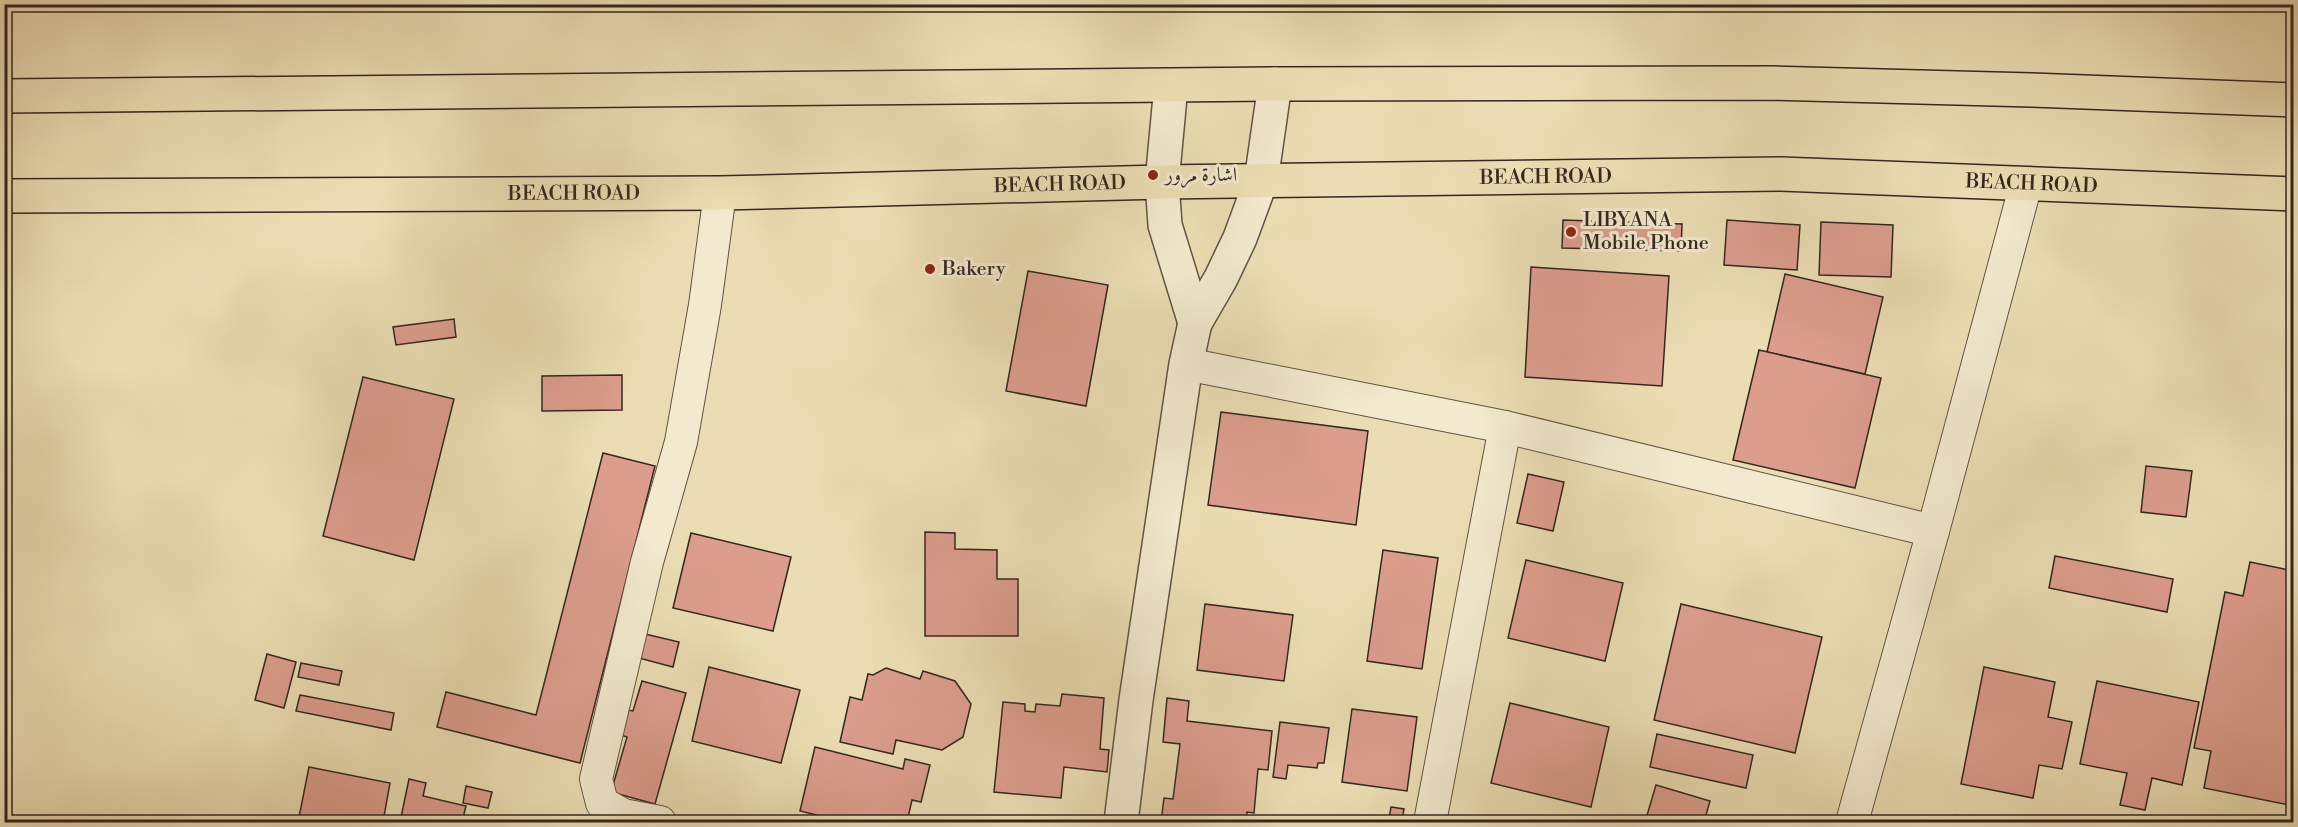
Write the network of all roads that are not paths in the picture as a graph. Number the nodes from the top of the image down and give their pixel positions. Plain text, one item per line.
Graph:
1 (1275, 84) junction
2 (1171, 86) junction
3 (4, 96) edge
4 (2294, 100) edge
5 (1262, 181) junction
6 (1162, 182) junction
7 (2026, 184) junction
8 (720, 193) junction
9 (2294, 194) edge
10 (4, 196) edge
11 (1195, 323) junction
12 (1186, 364) junction
13 (1505, 427) junction
14 (1933, 531) junction
15 (660, 822) edge
16 (1121, 822) edge
17 (1430, 822) edge
18 (1852, 822) edge

1 - 2 highway
1 - 4 highway
1 - 5 street
2 - 3 highway
2 - 6 street
5 - 6 highway, BEACH ROAD
5 - 7 highway, BEACH ROAD
5 - 11 street
6 - 8 highway, BEACH ROAD
6 - 11 street
7 - 9 highway, BEACH ROAD
7 - 14 street
8 - 10 highway, BEACH ROAD
8 - 15 street
11 - 12 street
12 - 13 street
12 - 16 street
13 - 14 street
13 - 17 street
14 - 18 street

